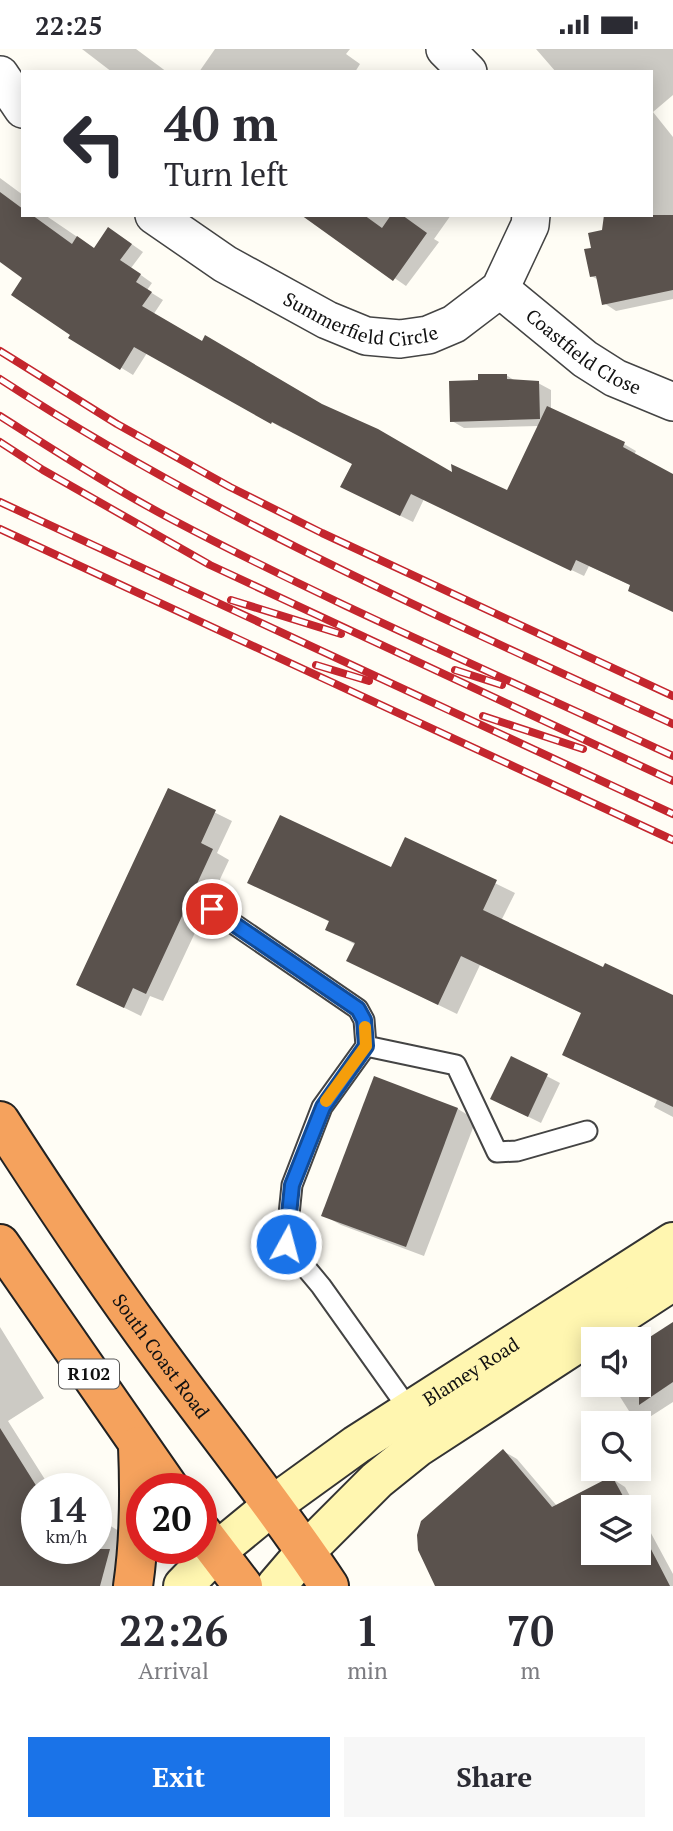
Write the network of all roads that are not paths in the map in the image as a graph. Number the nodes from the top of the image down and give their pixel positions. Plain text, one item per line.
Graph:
1 (445, 49) edge
2 (466, 70) edge
3 (0, 75) edge
4 (21, 106) edge
5 (156, 217) edge
6 (531, 217) edge
7 (500, 289) junction
8 (673, 403) edge
9 (212, 909) dead end
10 (366, 1046) junction
11 (0, 1121) edge
12 (587, 1131) dead end
13 (673, 1242) edge
14 (0, 1244) edge
15 (673, 1281) edge
16 (410, 1411) junction
17 (138, 1445) junction
18 (158, 1473) edge
19 (273, 1505) junction
20 (217, 1536) edge
21 (306, 1551) junction
22 (217, 1552) edge
23 (196, 1564) edge
24 (133, 1586) edge
25 (183, 1586) edge
26 (243, 1586) edge
27 (276, 1586) edge
28 (329, 1586) edge

1 - 2 street
3 - 4 street
5 - 7 street, Summerfield Circle
6 - 7 street, Summerfield Circle
7 - 8 street, Coastfield Close
9 - 10 lane
10 - 12 lane
10 - 16 lane
11 - 19 highway, South Coast Road
13 - 16 street, Blamey Road
14 - 17 highway, R102
15 - 21 street, Blamey Road
16 - 19 street, Blamey Road
17 - 18 highway, R102
17 - 24 highway
19 - 20 street, Blamey Road
19 - 21 highway, South Coast Road
21 - 27 street, Blamey Road
21 - 28 highway, South Coast Road
22 - 26 highway
23 - 25 street, Blamey Road

